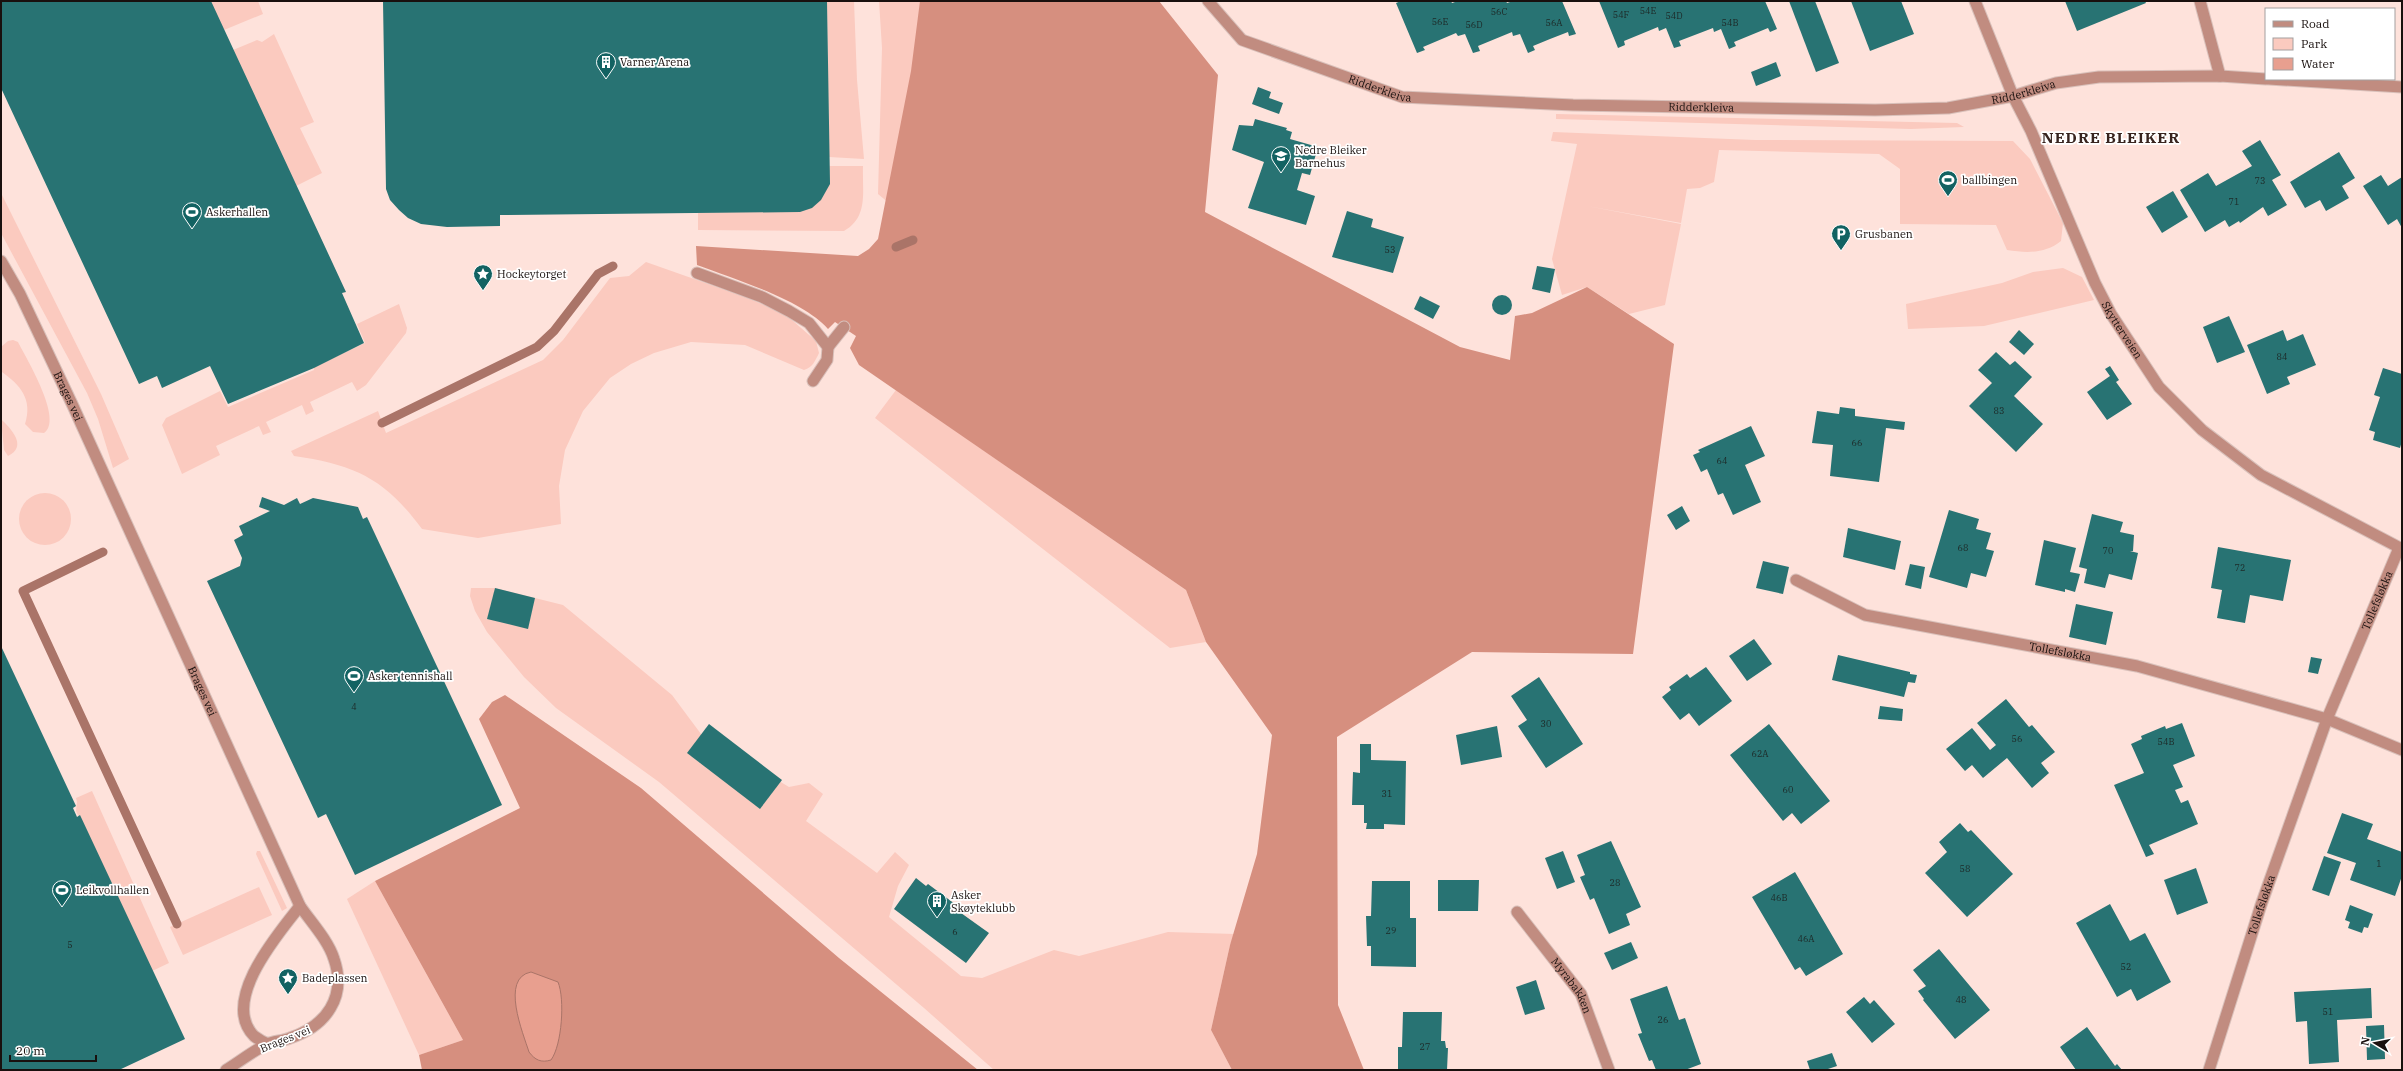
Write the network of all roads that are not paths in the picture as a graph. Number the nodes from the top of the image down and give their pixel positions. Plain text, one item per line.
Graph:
1 (1208, 1) edge
2 (1975, 1) edge
3 (2200, 1) edge
4 (2220, 76) junction
5 (2265, 79) edge
6 (2284, 80) edge
7 (2402, 87) edge
8 (2013, 96) junction
9 (1, 261) edge
10 (697, 273) dead end
11 (844, 327) dead end
12 (828, 347) junction
13 (813, 381) dead end
14 (2401, 548) edge
15 (1796, 580) dead end
16 (2327, 719) junction
17 (2402, 750) edge
18 (300, 906) junction
19 (1517, 912) dead end
20 (268, 1044) junction
21 (226, 1070) edge
22 (1609, 1070) edge
23 (2210, 1070) edge

1 - 8 street, Ridderkleiva
2 - 8 street, Skytterveien
3 - 4 street
4 - 5 street, Ridderkleiva
4 - 8 street, Ridderkleiva
6 - 7 street, Ridderkleiva
8 - 14 street, Skytterveien
9 - 18 street, Brages vei
10 - 12 street
11 - 12 street
12 - 13 street
14 - 16 street, Tollefsløkka
15 - 16 street, Tollefsløkka
16 - 17 street, Tollefsløkka
16 - 23 street, Tollefsløkka
18 - 20 street
18 - 20 street, Brages vei
19 - 22 street, Myrabakken
20 - 21 street, Brages vei

